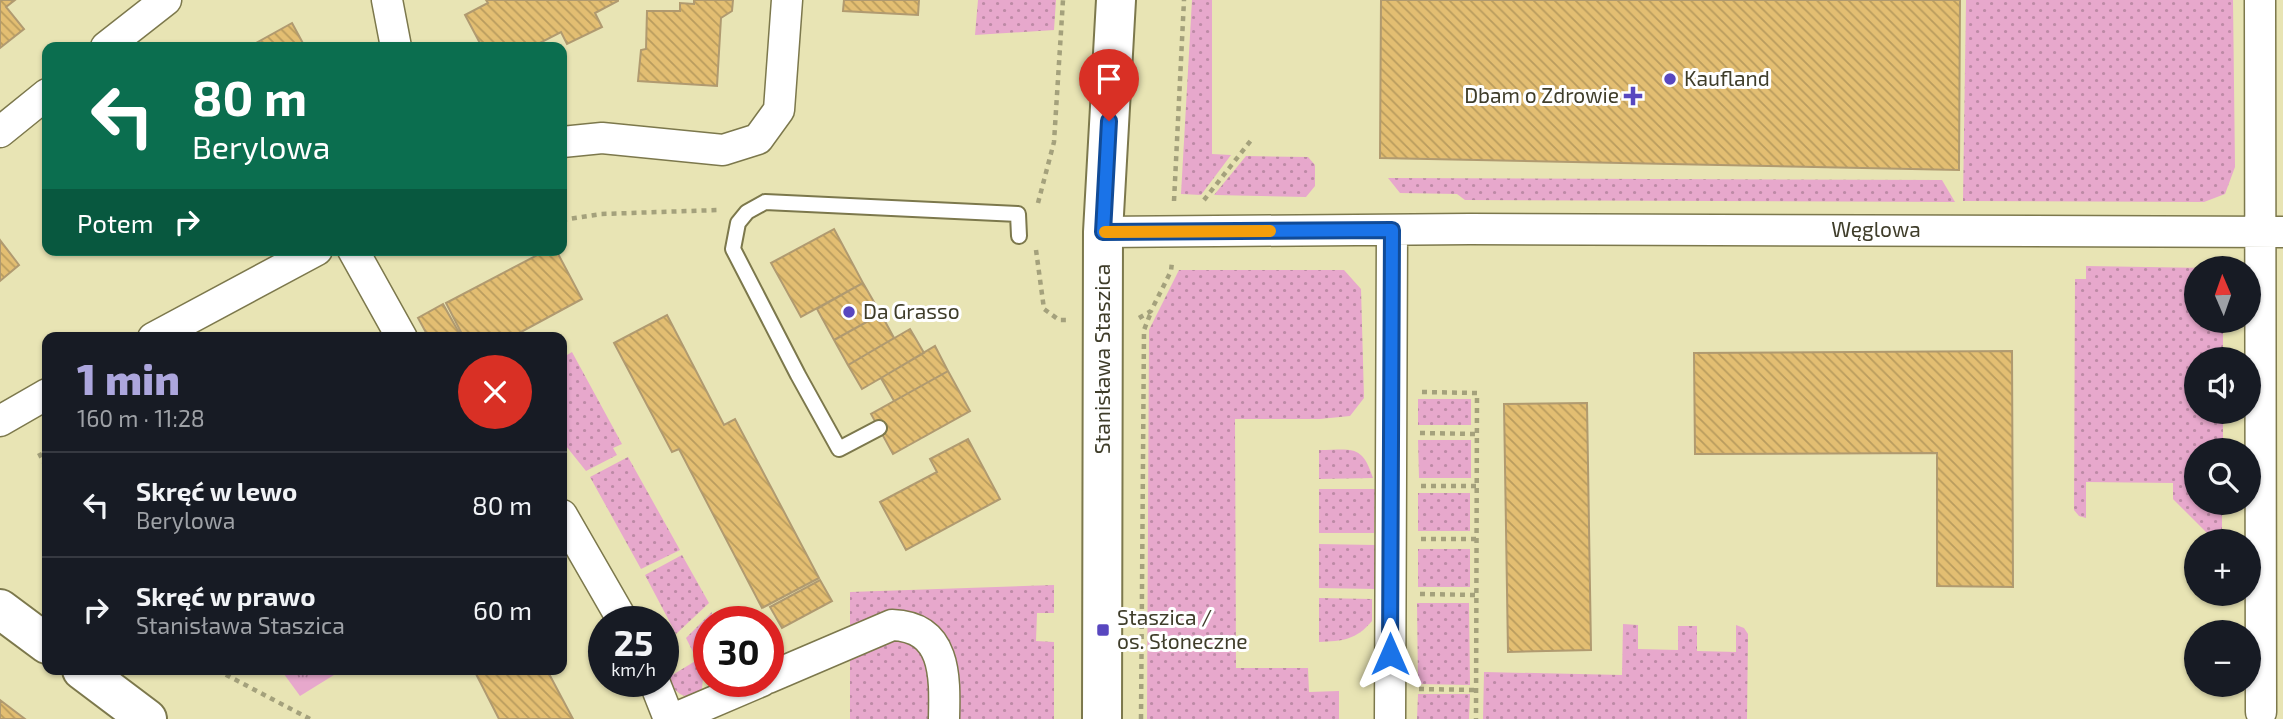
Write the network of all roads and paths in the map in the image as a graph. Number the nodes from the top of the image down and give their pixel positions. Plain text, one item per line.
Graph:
1 (166, 0) edge
2 (387, 0) edge
3 (787, 0) edge
4 (1063, 0) edge
5 (1116, 0) edge
6 (1184, 0) edge
7 (2260, 0) edge
8 (112, 42) edge
9 (395, 42) edge
10 (42, 98) edge
11 (0, 132) edge
12 (1252, 139) dead end
13 (567, 142) edge
14 (1203, 201) dead end
15 (1174, 209) dead end
16 (747, 212) junction
17 (1036, 212) dead end
18 (567, 219) edge
19 (1392, 230) junction
20 (1103, 232) junction
21 (2272, 232) edge
22 (1019, 236) dead end
23 (1173, 253) dead end
24 (306, 256) edge
25 (355, 256) edge
26 (1036, 256) dead end
27 (1151, 311) junction
28 (1137, 318) dead end
29 (1059, 320) dead end
30 (164, 332) edge
31 (399, 332) edge
32 (1413, 392) dead end
33 (42, 397) edge
34 (0, 421) edge
35 (878, 428) dead end
36 (1412, 433) dead end
37 (1476, 434) junction
38 (39, 453) dead end
39 (42, 459) edge
40 (1413, 486) dead end
41 (1476, 486) junction
42 (567, 525) edge
43 (1413, 538) dead end
44 (1477, 539) junction
45 (1412, 594) dead end
46 (1476, 595) junction
47 (613, 606) edge
48 (0, 609) edge
49 (42, 640) edge
50 (784, 671) edge
51 (89, 675) edge
52 (227, 675) edge
53 (1412, 689) dead end
54 (1476, 690) junction
55 (661, 697) edge
56 (724, 697) edge
57 (2269, 715) edge
58 (147, 719) edge
59 (310, 719) edge
60 (671, 719) edge
61 (944, 719) edge
62 (1102, 719) edge
63 (1142, 719) edge
64 (1390, 719) edge
65 (1476, 719) edge

1 - 8 street
2 - 9 street
3 - 13 street
4 - 17 path
5 - 20 street, Stanisława Staszica
6 - 15 path
7 - 21 street
10 - 11 street
12 - 14 path
16 - 18 path
16 - 22 lane
16 - 35 lane
19 - 20 street, Węglowa
19 - 21 street, Węglowa
19 - 64 street
20 - 62 street, Stanisława Staszica
21 - 57 street
23 - 27 path
24 - 30 street
25 - 31 street
26 - 29 path
27 - 28 path
27 - 63 path
32 - 37 path
33 - 34 street
36 - 37 path
37 - 41 path
38 - 39 path
40 - 41 path
41 - 44 path
42 - 47 street
43 - 44 path
44 - 46 path
45 - 46 path
46 - 54 path
48 - 49 street
50 - 61 street
51 - 58 street
52 - 59 path
53 - 54 path
54 - 65 path
55 - 60 street
56 - 60 street

